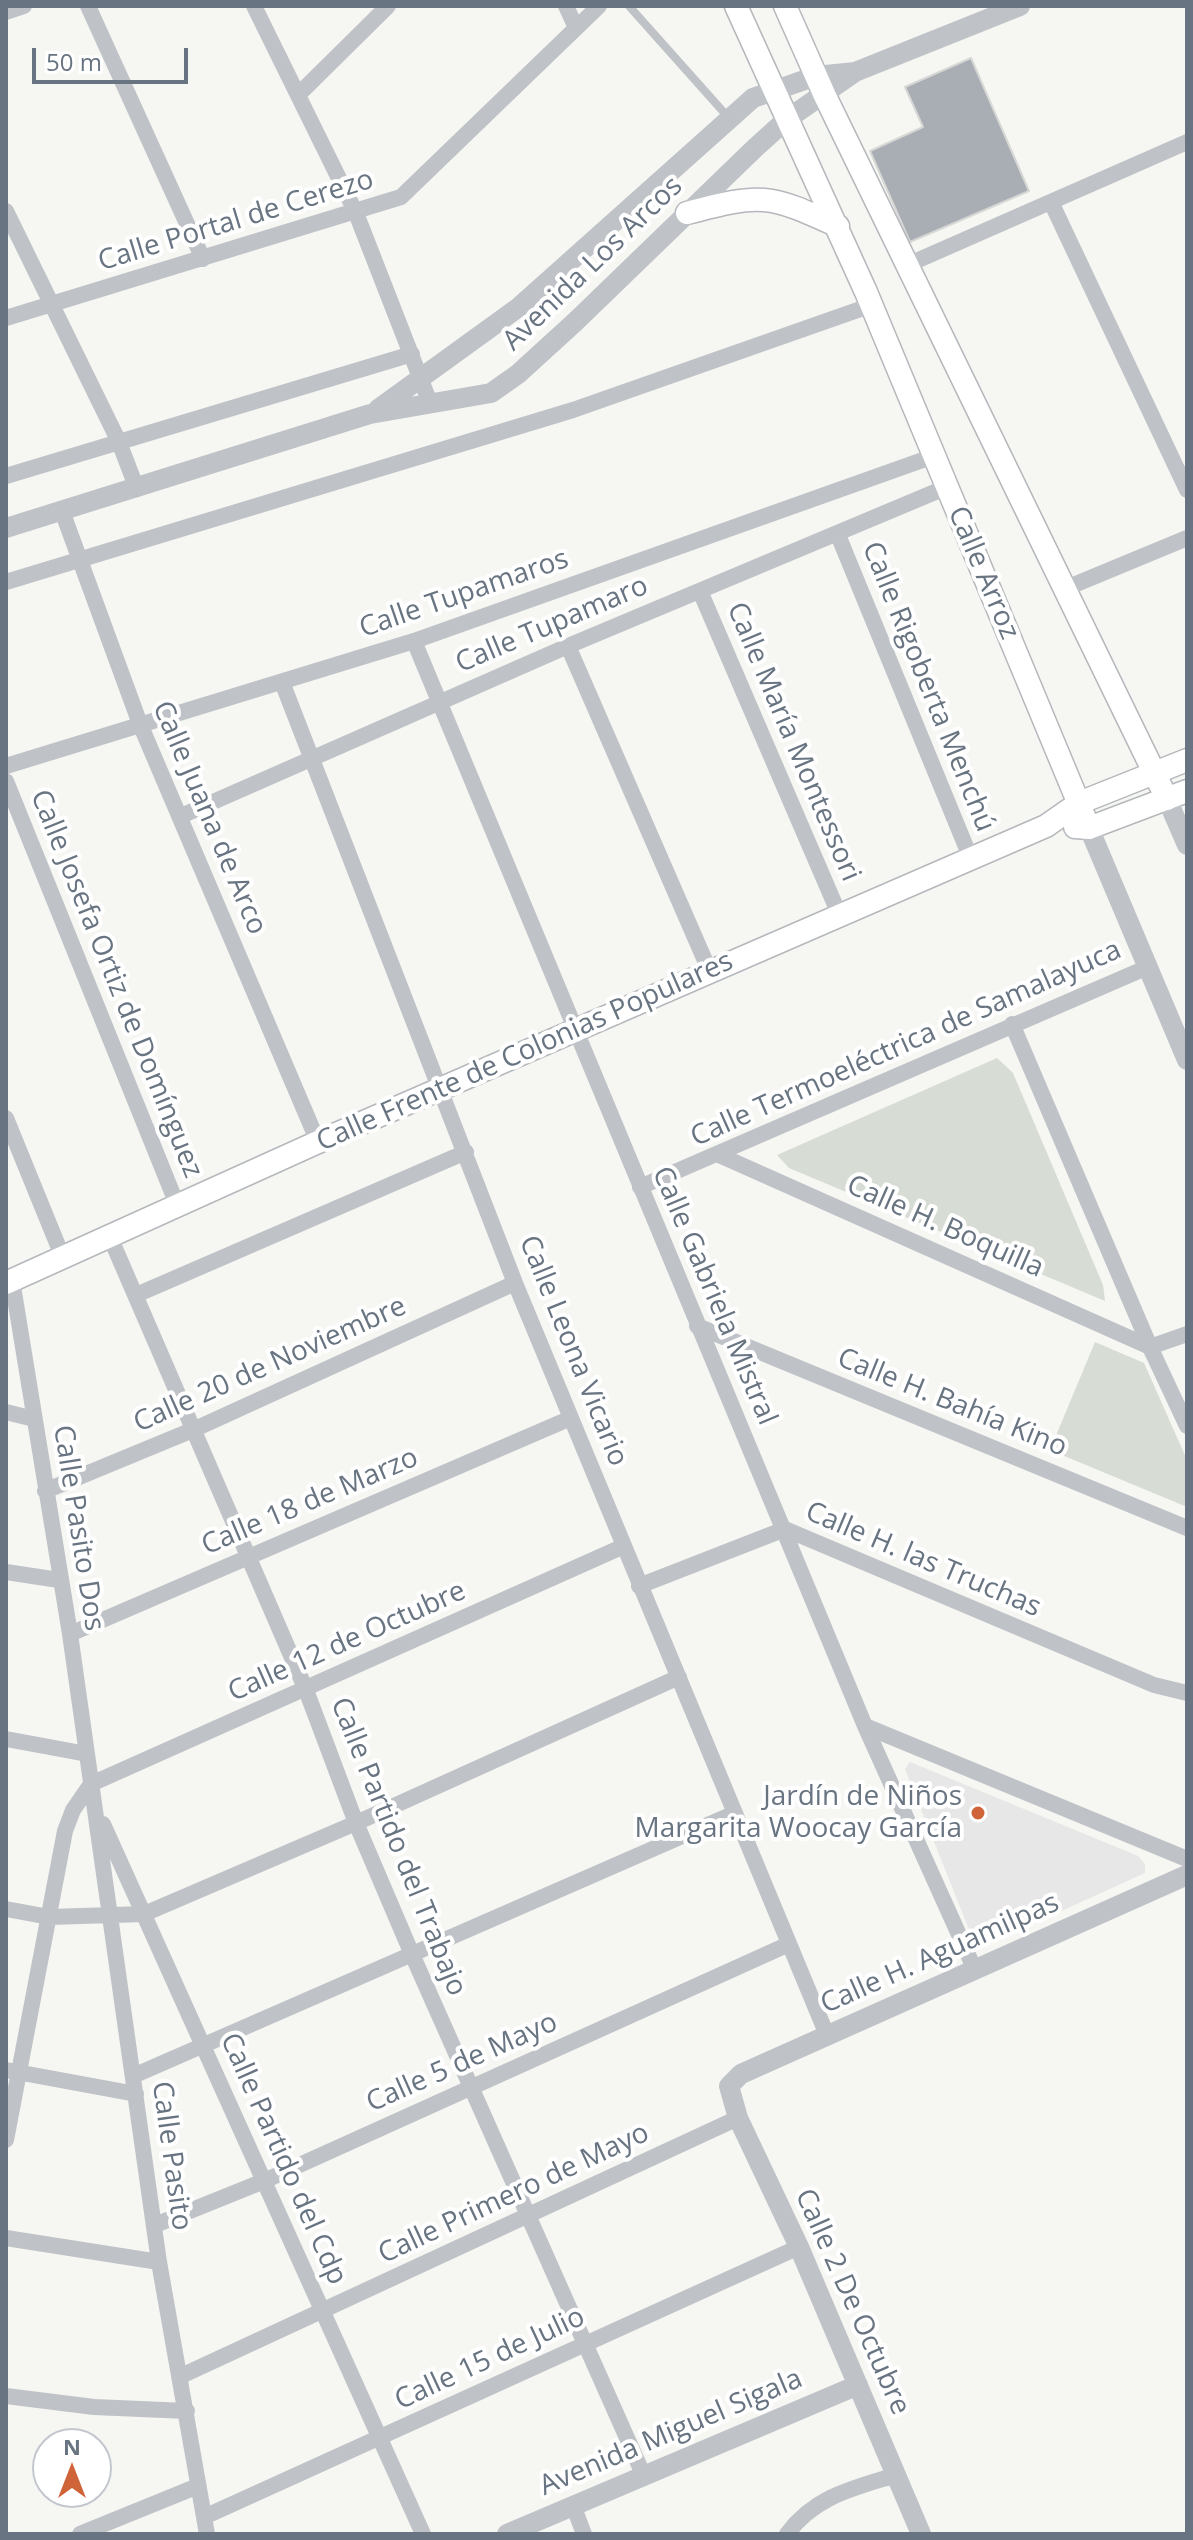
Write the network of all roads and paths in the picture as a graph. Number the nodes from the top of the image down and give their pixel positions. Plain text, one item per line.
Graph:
1 (24, 6) edge
2 (88, 6) edge
3 (254, 6) edge
4 (388, 6) edge
5 (566, 6) edge
6 (599, 6) edge
7 (629, 6) edge
8 (736, 6) edge
9 (785, 6) edge
10 (1020, 6) edge
11 (6, 12) edge
12 (576, 28) junction
13 (820, 86) junction
14 (773, 88) junction
15 (300, 93) junction
16 (728, 117) junction
17 (786, 120) junction
18 (1187, 142) edge
19 (1051, 202) junction
20 (6, 211) edge
21 (356, 213) junction
22 (687, 213) junction
23 (838, 226) junction
24 (203, 259) junction
25 (907, 265) junction
26 (51, 305) junction
27 (872, 305) junction
28 (6, 318) edge
29 (412, 354) junction
30 (421, 378) junction
31 (430, 403) junction
32 (370, 414) junction
33 (119, 442) junction
34 (934, 456) junction
35 (6, 476) edge
36 (947, 487) junction
37 (137, 489) junction
38 (1187, 490) edge
39 (62, 511) junction
40 (6, 528) edge
41 (838, 535) junction
42 (1187, 538) edge
43 (79, 558) junction
44 (6, 582) edge
45 (1064, 589) junction
46 (700, 591) junction
47 (414, 641) junction
48 (568, 646) junction
49 (282, 682) junction
50 (438, 702) junction
51 (140, 724) junction
52 (310, 759) junction
53 (1187, 760) edge
54 (6, 766) edge
55 (1155, 773) junction
56 (6, 781) edge
57 (1177, 795) edge
58 (1079, 803) junction
59 (181, 816) junction
60 (1046, 826) junction
61 (1089, 828) junction
62 (1187, 845) edge
63 (971, 859) junction
64 (839, 914) junction
65 (1148, 967) junction
66 (710, 972) junction
67 (1012, 1024) junction
68 (576, 1029) junction
69 (1187, 1060) edge
70 (443, 1090) junction
71 (6, 1118) edge
72 (318, 1142) junction
73 (466, 1152) junction
74 (719, 1155) junction
75 (640, 1187) junction
76 (178, 1207) junction
77 (110, 1237) junction
78 (63, 1258) junction
79 (9, 1281) edge
80 (515, 1283) junction
81 (136, 1295) junction
82 (697, 1326) junction
83 (1187, 1334) edge
84 (1150, 1347) junction
85 (6, 1412) edge
86 (571, 1418) junction
87 (34, 1419) junction
88 (1187, 1426) edge
89 (195, 1429) junction
90 (45, 1491) junction
91 (1187, 1528) edge
92 (785, 1529) junction
93 (624, 1546) junction
94 (249, 1557) junction
95 (6, 1572) edge
96 (59, 1580) junction
97 (639, 1586) junction
98 (70, 1634) junction
99 (679, 1677) junction
100 (306, 1690) junction
101 (1187, 1693) edge
102 (865, 1726) junction
103 (6, 1739) edge
104 (87, 1754) junction
105 (91, 1784) junction
106 (94, 1806) junction
107 (735, 1813) junction
108 (356, 1823) junction
109 (1187, 1859) edge
110 (1187, 1875) edge
111 (6, 1909) edge
112 (144, 1914) junction
113 (49, 1917) junction
114 (110, 1917) junction
115 (789, 1944) junction
116 (411, 1952) junction
117 (974, 1968) junction
118 (827, 2035) junction
119 (204, 2044) junction
120 (13, 2071) edge
121 (133, 2076) junction
122 (471, 2087) junction
123 (136, 2094) junction
124 (728, 2095) joint
125 (738, 2118) junction
126 (6, 2140) edge
127 (264, 2181) junction
128 (528, 2216) junction
129 (155, 2225) junction
130 (6, 2238) edge
131 (799, 2247) junction
132 (159, 2262) junction
133 (321, 2311) junction
134 (585, 2343) junction
135 (181, 2376) junction
136 (858, 2385) junction
137 (6, 2396) edge
138 (187, 2411) junction
139 (380, 2440) junction
140 (643, 2474) junction
141 (896, 2475) junction
142 (198, 2486) junction
143 (573, 2505) junction
144 (206, 2526) edge
145 (80, 2534) edge
146 (423, 2534) edge
147 (507, 2534) edge
148 (584, 2534) edge
149 (787, 2534) edge
150 (921, 2534) edge

1 - 11 street
2 - 24 street
3 - 15 street
4 - 15 street
5 - 12 street
6 - 12 street, Calle Portal de Cerezo
7 - 16 lane
8 - 14 main road, Calle Arroz
9 - 13 main road
10 - 13 street
12 - 21 street, Calle Portal de Cerezo
13 - 14 street, Avenida Los Arcos
13 - 17 street, Avenida Los Arcos
13 - 25 main road
14 - 16 street, Avenida Los Arcos
14 - 17 main road, Calle Arroz
15 - 21 street
16 - 30 street, Avenida Los Arcos
17 - 22 street, Avenida Los Arcos
17 - 23 main road, Calle Arroz
18 - 19 street
19 - 25 street
19 - 38 street
20 - 26 street
21 - 24 street, Calle Portal de Cerezo
21 - 29 street
22 - 23 main road
22 - 31 street, Avenida Los Arcos
23 - 27 main road, Calle Arroz
24 - 26 street, Calle Portal de Cerezo
25 - 45 main road
26 - 28 street, Calle Portal de Cerezo
26 - 33 street
27 - 34 main road, Calle Arroz
27 - 43 street
29 - 30 street
29 - 33 street
30 - 31 street
30 - 32 street, Avenida Los Arcos
31 - 32 street, Avenida Los Arcos
32 - 37 street, Avenida Los Arcos
33 - 35 street
33 - 37 street
34 - 36 main road, Calle Arroz
34 - 47 street, Calle Tupamaros
36 - 41 street, Calle Tupamaro
36 - 58 main road, Calle Arroz
37 - 39 street, Avenida Los Arcos
39 - 40 street, Avenida Los Arcos
39 - 43 street, Calle Juana de Arco
41 - 46 street, Calle Tupamaro
41 - 63 street, Calle Rigoberta Menchú
42 - 45 street
43 - 44 street
43 - 51 street, Calle Juana de Arco
45 - 55 main road
46 - 48 street, Calle Tupamaro
46 - 64 street, Calle María Montessori
47 - 49 street, Calle Tupamaros
47 - 50 street, Calle Gabriela Mistral
48 - 50 street, Calle Tupamaro
48 - 66 street
49 - 51 street, Calle Tupamaros
49 - 52 street, Calle Leona Vicario
50 - 52 street, Calle Tupamaro
50 - 68 street, Calle Gabriela Mistral
51 - 54 street, Calle Tupamaros
51 - 59 street, Calle Juana de Arco
52 - 59 street, Calle Tupamaro
52 - 70 street, Calle Leona Vicario
53 - 55 main road, Calle Frente de Colonias Populares
55 - 57 main road
55 - 58 main road, Calle Frente de Colonias Populares
56 - 76 street, Calle Josefa Ortiz de Domínguez
57 - 61 main road, Calle Frente de Colonias Populares
57 - 62 street
58 - 60 main road, Calle Frente de Colonias Populares
58 - 61 main road, Calle Arroz
59 - 72 street, Calle Juana de Arco
60 - 61 main road, Calle Frente de Colonias Populares
60 - 63 main road, Calle Frente de Colonias Populares
61 - 65 street, Calle Arroz
63 - 64 main road, Calle Frente de Colonias Populares
64 - 66 main road, Calle Frente de Colonias Populares
65 - 67 street, Calle Termoeléctrica de Samalayuca
65 - 69 street, Calle Arroz
66 - 68 main road, Calle Frente de Colonias Populares
67 - 74 street, Calle Termoeléctrica de Samalayuca
67 - 84 street
68 - 70 main road, Calle Frente de Colonias Populares
68 - 75 street, Calle Gabriela Mistral
70 - 72 main road, Calle Frente de Colonias Populares
70 - 73 street, Calle Leona Vicario
71 - 78 street
72 - 76 main road, Calle Frente de Colonias Populares
73 - 80 street, Calle Leona Vicario
73 - 81 street
74 - 75 street, Calle Termoeléctrica de Samalayuca
74 - 84 street, Calle H. Boquilla
75 - 82 street, Calle Gabriela Mistral
76 - 77 main road, Calle Frente de Colonias Populares
77 - 78 main road, Calle Frente de Colonias Populares
77 - 81 street, Calle Partido del Trabajo
78 - 79 main road, Calle Frente de Colonias Populares
79 - 87 street, Calle Pasito Dos
80 - 86 street, Calle Leona Vicario
80 - 89 street, Calle 20 de Noviembre
81 - 89 street, Calle Partido del Trabajo
82 - 91 street, Calle H. Bahía Kino
82 - 92 street, Calle Gabriela Mistral
83 - 84 street
84 - 88 street
85 - 87 street
86 - 93 street, Calle Leona Vicario
86 - 94 street, Calle 18 de Marzo
87 - 90 street, Calle Pasito Dos
89 - 90 street, Calle 20 de Noviembre
89 - 94 street, Calle Partido del Trabajo
90 - 96 street, Calle Pasito Dos
92 - 97 street, Calle H. las Truchas
92 - 101 street, Calle H. las Truchas
92 - 102 street, Calle Gabriela Mistral
93 - 97 street, Calle Leona Vicario
93 - 100 street, Calle 12 de Octubre
94 - 98 street, Calle 18 de Marzo
94 - 100 street, Calle Partido del Trabajo
95 - 96 street
96 - 98 street, Calle Pasito Dos
97 - 99 street, Calle Leona Vicario
98 - 104 street, Calle Pasito Dos
99 - 107 street, Calle Leona Vicario
99 - 108 street
100 - 105 street, Calle 12 de Octubre
100 - 108 street, Calle Partido del Trabajo
102 - 109 street
102 - 117 street, Calle Gabriela Mistral
103 - 104 street
104 - 105 street, Calle Pasito Dos
105 - 106 street, Calle Pasito
105 - 113 street
106 - 112 street, Calle Partido del Cdp
106 - 114 street, Calle Pasito
107 - 115 street, Calle Leona Vicario
107 - 116 street
108 - 112 street
108 - 116 street, Calle Partido del Trabajo
110 - 117 street, Calle H. Aguamilpas
111 - 113 street
112 - 114 street
112 - 119 street, Calle Partido del Cdp
113 - 114 street
113 - 120 street
114 - 121 street, Calle Pasito
115 - 118 street, Calle Leona Vicario
115 - 122 street, Calle 5 de Mayo
116 - 119 street
116 - 122 street, Calle Partido del Trabajo
117 - 118 street, Calle H. Aguamilpas
118 - 124 street, Calle H. Aguamilpas
119 - 121 street
119 - 127 street, Calle Partido del Cdp
120 - 123 street
120 - 126 street
121 - 123 street, Calle Pasito
122 - 127 street, Calle 5 de Mayo
122 - 128 street, Calle Partido del Trabajo
123 - 129 street, Calle Pasito
124 - 125 street, Calle 2 De Octubre
125 - 128 street, Calle Primero de Mayo
125 - 131 street, Calle 2 De Octubre
127 - 129 street, Calle 5 de Mayo
127 - 133 street, Calle Partido del Cdp
128 - 133 street, Calle Primero de Mayo
128 - 134 street, Calle Partido del Trabajo
129 - 132 street, Calle Pasito
130 - 132 street
131 - 134 street, Calle 15 de Julio
131 - 136 street, Calle 2 De Octubre
132 - 135 street, Calle Pasito
133 - 135 street, Calle Primero de Mayo
133 - 139 street, Calle Partido del Cdp
134 - 139 street, Calle 15 de Julio
134 - 140 street, Calle Partido del Trabajo
135 - 138 street, Calle Pasito
136 - 140 street, Avenida Miguel Sigala
136 - 141 street, Calle 2 De Octubre
137 - 138 street
138 - 142 street, Calle Pasito
139 - 144 street, Calle 15 de Julio
139 - 146 street, Calle Partido del Cdp
140 - 143 street, Avenida Miguel Sigala
141 - 149 street
141 - 150 street, Calle 2 De Octubre
142 - 144 street, Calle Pasito
142 - 145 street
143 - 147 street, Avenida Miguel Sigala
143 - 148 street

